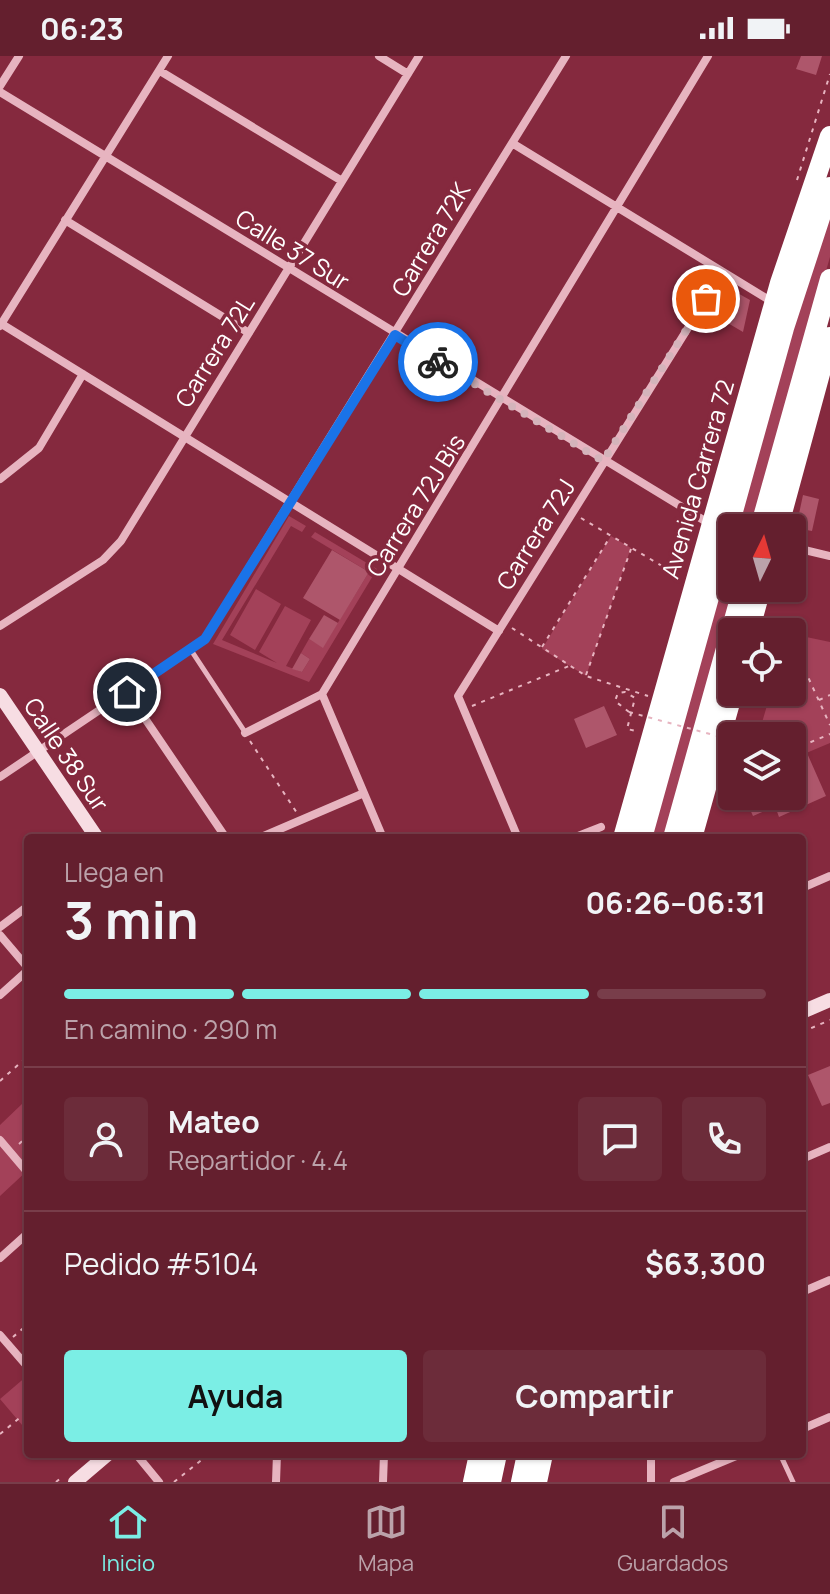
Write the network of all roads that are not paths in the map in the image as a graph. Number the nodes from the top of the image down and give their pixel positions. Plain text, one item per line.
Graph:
1 (19, 56) edge
2 (168, 56) edge
3 (379, 56) edge
4 (419, 56) edge
5 (566, 56) edge
6 (708, 56) edge
7 (160, 71) junction
8 (408, 74) junction
9 (0, 89) edge
10 (830, 136) edge
11 (512, 143) junction
12 (106, 156) junction
13 (822, 159) junction
14 (342, 181) junction
15 (830, 187) edge
16 (615, 206) junction
17 (65, 220) junction
18 (816, 226) junction
19 (288, 269) junction
20 (723, 272) junction
21 (830, 279) edge
22 (774, 303) junction
23 (1, 325) edge
24 (249, 333) junction
25 (395, 335) junction
26 (829, 344) edge
27 (83, 374) junction
28 (502, 401) junction
29 (185, 437) junction
30 (603, 461) junction
31 (0, 479) edge
32 (291, 502) junction
33 (728, 514) edge
34 (729, 514) edge
35 (764, 514) edge
36 (782, 514) edge
37 (718, 527) edge
38 (718, 541) edge
39 (718, 549) edge
40 (806, 550) edge
41 (830, 556) edge
42 (399, 569) junction
43 (0, 626) edge
44 (501, 627) junction
45 (191, 650) junction
46 (718, 676) edge
47 (127, 692) junction
48 (322, 694) junction
49 (0, 695) edge
50 (670, 699) junction
51 (729, 706) edge
52 (245, 733) joint
53 (38, 752) junction
54 (0, 777) edge
55 (718, 781) edge
56 (706, 786) junction
57 (364, 793) junction
58 (601, 827) dead end
59 (94, 834) edge
60 (223, 834) edge
61 (267, 834) edge
62 (381, 834) edge
63 (516, 834) edge
64 (583, 834) edge
65 (624, 834) edge
66 (643, 834) edge
67 (674, 834) edge
68 (693, 834) edge
69 (830, 876) edge
70 (806, 886) edge
71 (24, 909) edge
72 (0, 927) edge
73 (0, 935) edge
74 (24, 964) edge
75 (24, 973) edge
76 (0, 995) edge
77 (830, 1000) edge
78 (806, 1010) edge
79 (0, 1140) edge
80 (830, 1147) edge
81 (806, 1157) edge
82 (24, 1168) edge
83 (24, 1237) edge
84 (0, 1258) edge
85 (830, 1280) edge
86 (806, 1290) edge
87 (0, 1335) edge
88 (24, 1363) edge
89 (830, 1417) edge
90 (806, 1427) edge
91 (103, 1458) edge
92 (139, 1458) edge
93 (277, 1458) edge
94 (384, 1458) edge
95 (478, 1458) edge
96 (496, 1458) edge
97 (526, 1458) edge
98 (542, 1458) edge
99 (651, 1458) edge
100 (731, 1458) edge
101 (782, 1458) edge
102 (75, 1482) edge
103 (159, 1482) edge
104 (276, 1482) edge
105 (383, 1482) edge
106 (473, 1482) edge
107 (491, 1482) edge
108 (521, 1482) edge
109 (537, 1482) edge
110 (651, 1482) edge
111 (674, 1482) edge
112 (793, 1482) edge

1 - 9 street
2 - 7 street
3 - 8 street
4 - 8 street, Carrera 72L
5 - 11 street, Carrera 72K
6 - 16 street, Carrera 72J Bis
7 - 12 street
7 - 14 street
8 - 14 street, Carrera 72L
9 - 12 street, Calle 37 Sur
10 - 13 highway, Avenida Carrera 72
11 - 16 street
11 - 25 street, Carrera 72K
12 - 17 street
12 - 19 street, Calle 37 Sur
13 - 18 highway
13 - 22 highway, Avenida Carrera 72
14 - 19 street, Carrera 72L
15 - 18 highway, Avenida Carrera 72
16 - 20 street
16 - 28 street, Carrera 72J Bis
17 - 23 street
17 - 24 street
18 - 34 highway, Avenida Carrera 72
19 - 24 street, Carrera 72L
19 - 25 street, Calle 37 Sur
20 - 22 street
20 - 30 street, Carrera 72J
21 - 35 highway
22 - 33 highway, Avenida Carrera 72
23 - 27 street
24 - 29 street, Carrera 72L
25 - 28 street, Calle 37 Sur
25 - 32 street, Carrera 72K
26 - 36 highway
27 - 29 street
27 - 31 street
28 - 30 street, Calle 37 Sur
28 - 42 street, Carrera 72J Bis
29 - 32 street
29 - 43 street, Carrera 72L
30 - 37 street, Calle 37 Sur
30 - 44 street, Carrera 72J
32 - 42 street
32 - 45 street, Carrera 72K
38 - 50 highway, Avenida Carrera 72
39 - 50 highway, Avenida Carrera 72
40 - 41 street
42 - 44 street
42 - 48 street, Carrera 72J Bis
44 - 63 street, Carrera 72J
45 - 47 street, Carrera 72K
45 - 52 lane
46 - 67 highway
47 - 53 street, Carrera 72K
47 - 60 street
48 - 52 street
48 - 57 street
49 - 53 street, Calle 38 Sur
50 - 65 highway
50 - 66 highway, Avenida Carrera 72
51 - 56 highway
53 - 54 street, Carrera 72K
53 - 59 street, Calle 38 Sur
55 - 56 street
56 - 68 highway
57 - 61 street
57 - 62 street
58 - 64 street
69 - 70 street
71 - 72 street
73 - 74 street
75 - 76 street
77 - 78 street
79 - 82 street
80 - 81 street
83 - 84 street
85 - 86 street
87 - 88 street
89 - 90 street
91 - 102 street
92 - 103 street
93 - 104 street
94 - 105 street
95 - 106 highway
96 - 107 highway
97 - 108 highway
98 - 109 highway
99 - 110 street
100 - 111 street
101 - 112 lane

